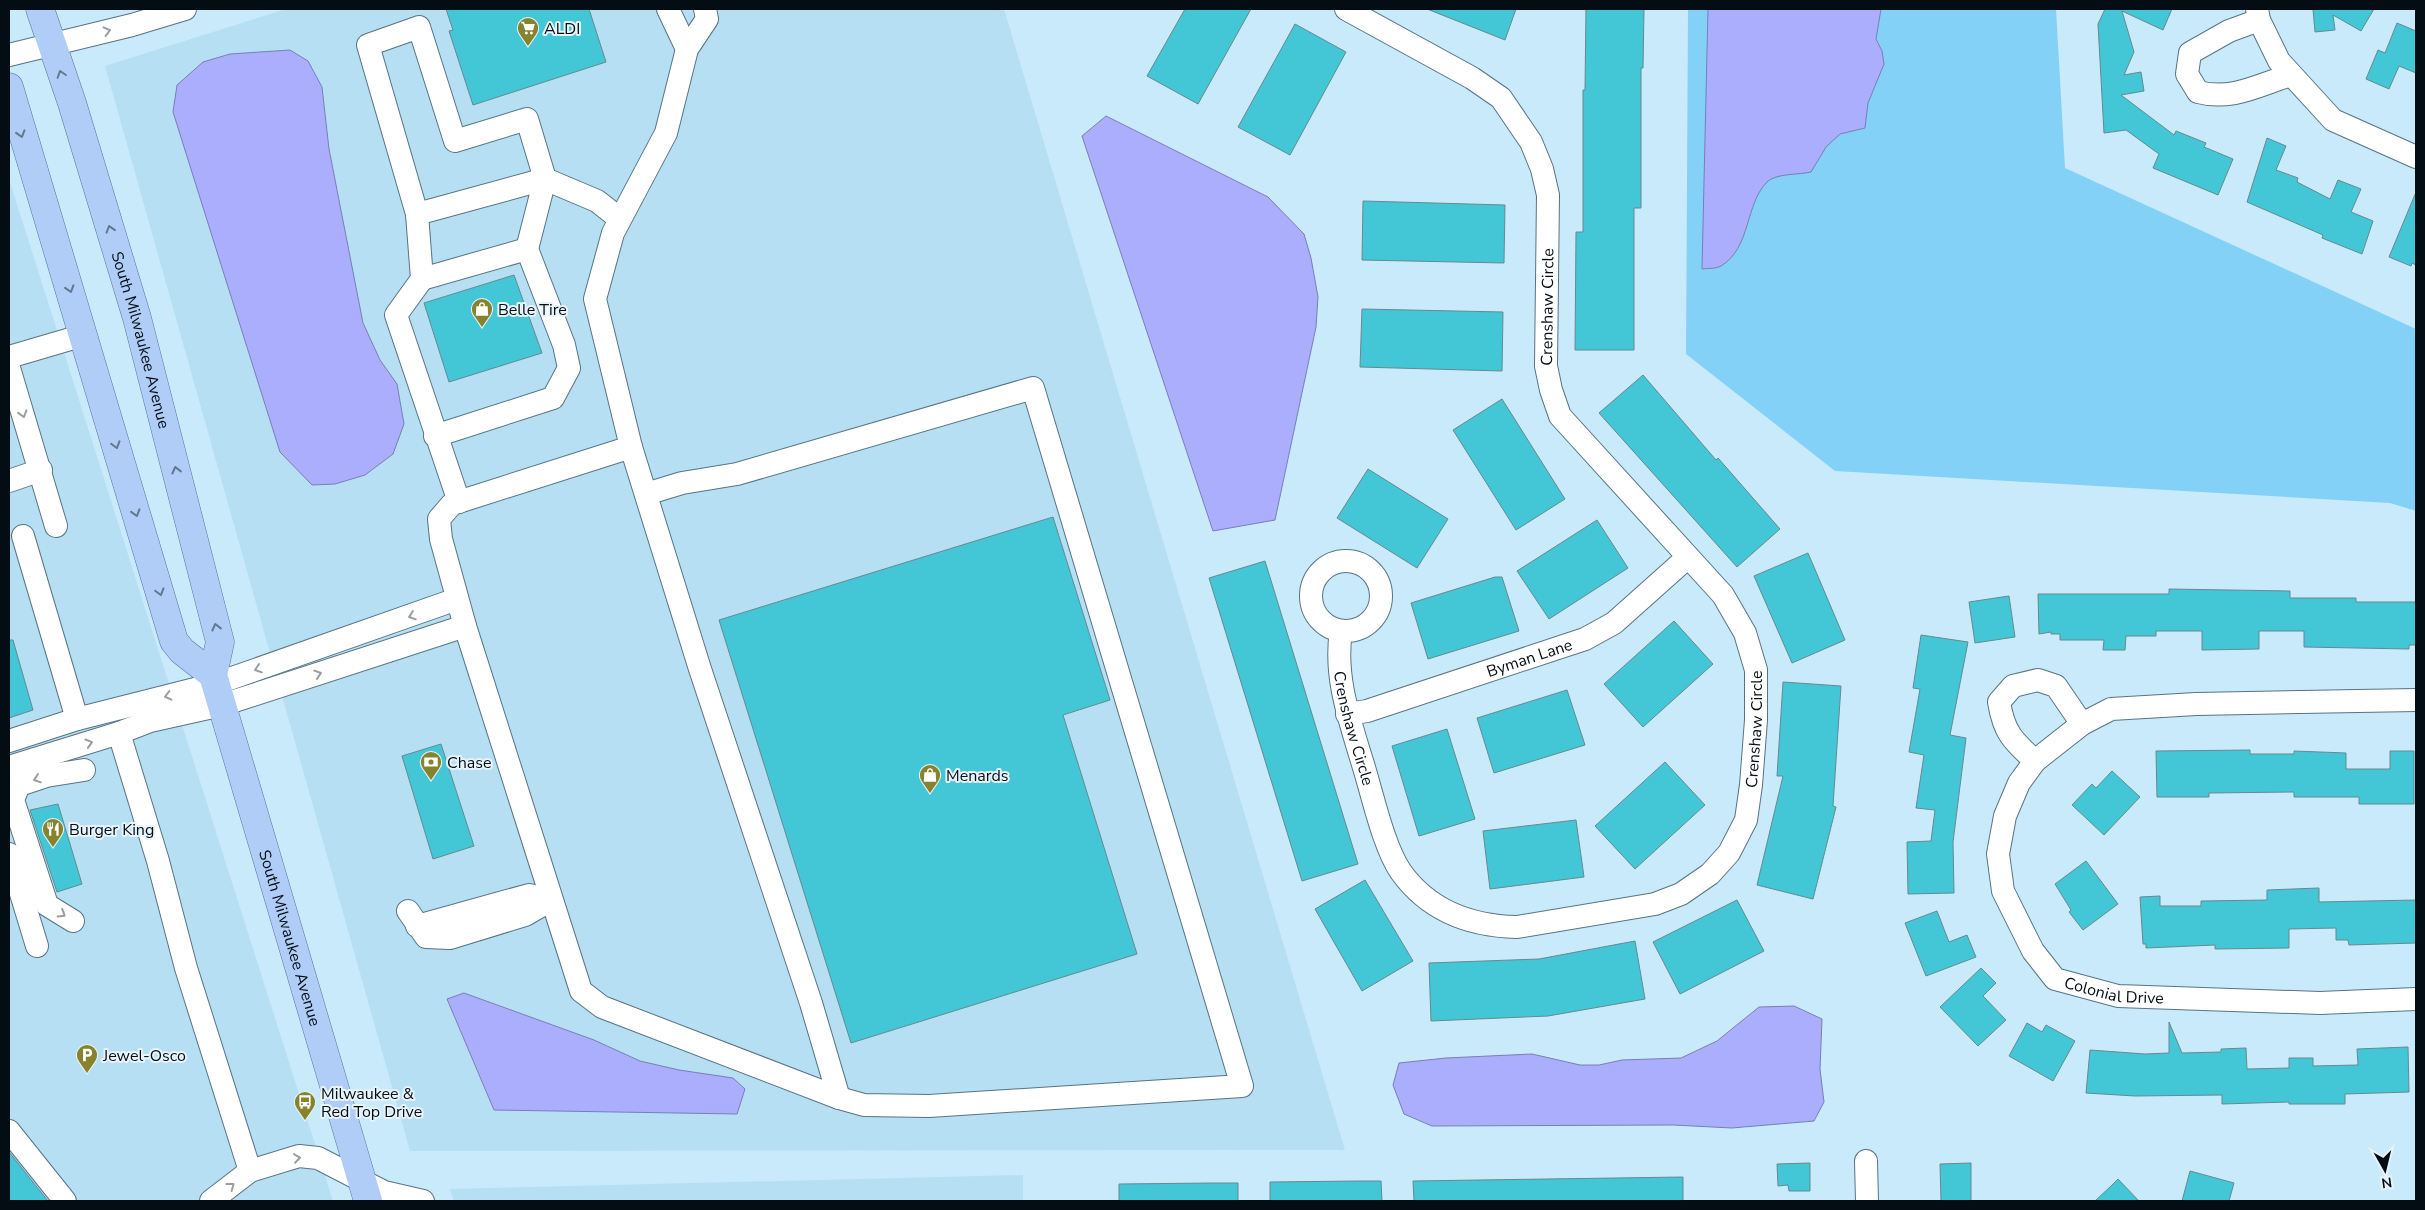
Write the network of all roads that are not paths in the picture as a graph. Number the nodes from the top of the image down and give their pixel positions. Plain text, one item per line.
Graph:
1 (40, 9) edge
2 (186, 9) edge
3 (668, 9) edge
4 (705, 9) edge
5 (1346, 9) edge
6 (2258, 15) edge
7 (52, 45) junction
8 (687, 49) junction
9 (9, 55) edge
10 (2291, 75) junction
11 (9, 87) edge
12 (2416, 157) edge
13 (545, 179) junction
14 (417, 214) junction
15 (620, 219) junction
16 (527, 249) junction
17 (422, 279) junction
18 (84, 335) junction
19 (9, 357) edge
20 (9, 368) edge
21 (435, 436) junction
22 (631, 447) junction
23 (41, 470) junction
24 (9, 481) edge
25 (646, 494) junction
26 (459, 502) junction
27 (56, 526) dead end
28 (23, 536) dead end
29 (1688, 557) junction
30 (457, 599) junction
31 (465, 626) junction
32 (1341, 631) dead end
33 (217, 688) junction
34 (2416, 700) edge
35 (1347, 714) junction
36 (77, 719) junction
37 (2082, 724) junction
38 (119, 733) junction
39 (9, 741) edge
40 (2036, 761) junction
41 (9, 768) edge
42 (84, 770) dead end
43 (9, 854) edge
44 (551, 900) junction
45 (73, 921) dead end
46 (417, 924) dead end
47 (37, 946) dead end
48 (2416, 999) edge
49 (838, 1098) junction
50 (9, 1131) edge
51 (1866, 1161) dead end
52 (250, 1171) junction
53 (365, 1191) edge
54 (66, 1201) edge
55 (211, 1201) edge
56 (423, 1201) edge
57 (1867, 1201) edge

1 - 7 main road, South Milwaukee Avenue
7 -> 2 street
3 - 8 street
4 - 8 street
5 - 29 street, Crenshaw Circle
6 - 10 street
6 - 10 street
7 - 9 street
33 -> 7 main road, South Milwaukee Avenue
8 - 15 street
10 - 12 street
11 -> 18 main road
13 - 14 street
13 - 14 street
13 - 15 street
13 - 16 street
14 - 17 street
15 - 22 street
16 - 17 street
16 - 21 street
17 - 21 street
18 - 19 street
18 -> 33 main road
20 -> 23 street
21 - 26 street
22 - 25 street
22 - 26 street
23 - 24 street
23 - 27 street
25 - 49 street
25 - 49 street
26 - 30 street
28 - 36 street
29 - 35 street, Byman Lane
29 - 35 street, Crenshaw Circle
30 - 31 street
30 -> 33 street
33 -> 31 street
31 - 44 street
32 - 35 street, Crenshaw Circle
33 -> 36 street
33 - 38 street
33 - 53 main road, South Milwaukee Avenue
34 - 37 street, Colonial Drive
36 - 39 street
37 - 40 street, Colonial Drive
37 - 40 street
41 -> 38 street
38 - 52 street
40 - 48 street, Colonial Drive
42 -> 45 street
43 - 47 street
44 - 46 street
44 - 49 street
50 - 54 street
51 - 57 street
52 -> 53 street
55 -> 52 street
53 - 56 street

